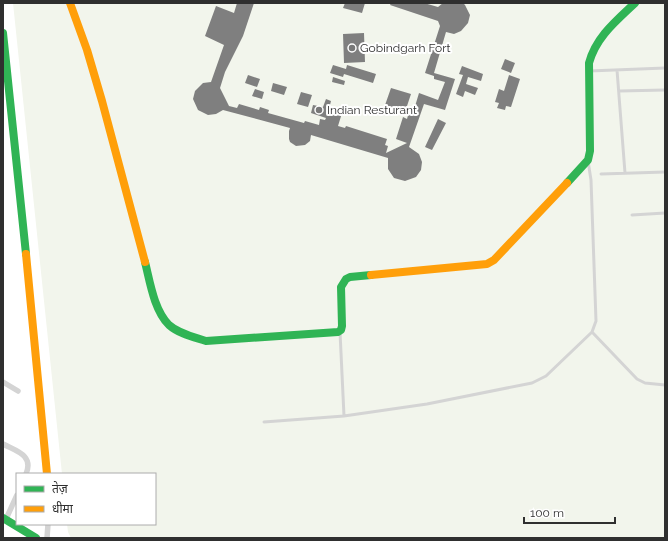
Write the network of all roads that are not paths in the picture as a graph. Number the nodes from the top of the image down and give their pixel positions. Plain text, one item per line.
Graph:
1 (70, 3) edge
2 (635, 3) edge
3 (3, 33) edge
4 (665, 68) edge
5 (617, 70) junction
6 (589, 71) junction
7 (665, 90) edge
8 (619, 91) junction
9 (588, 160) junction
10 (665, 172) edge
11 (625, 173) junction
12 (601, 174) dead end
13 (665, 213) edge
14 (632, 215) dead end
15 (340, 331) junction
16 (592, 332) junction
17 (3, 382) edge
18 (665, 385) edge
19 (18, 391) dead end
20 (344, 416) junction
21 (264, 422) dead end
22 (3, 444) edge
23 (26, 473) edge
24 (47, 473) edge
25 (16, 497) edge
26 (5, 519) edge
27 (48, 525) edge
28 (32, 537) edge
29 (47, 538) edge

1 - 15 street
2 - 6 street
3 - 24 street
4 - 5 lane
5 - 6 lane
5 - 8 lane
6 - 9 street
7 - 8 lane
8 - 11 lane
9 - 15 street
9 - 16 lane
10 - 11 lane
11 - 12 lane
13 - 14 lane
15 - 20 lane
16 - 18 lane
16 - 20 lane
17 - 19 street
20 - 21 lane
22 - 23 street
25 - 26 street
26 - 28 street
27 - 29 street

